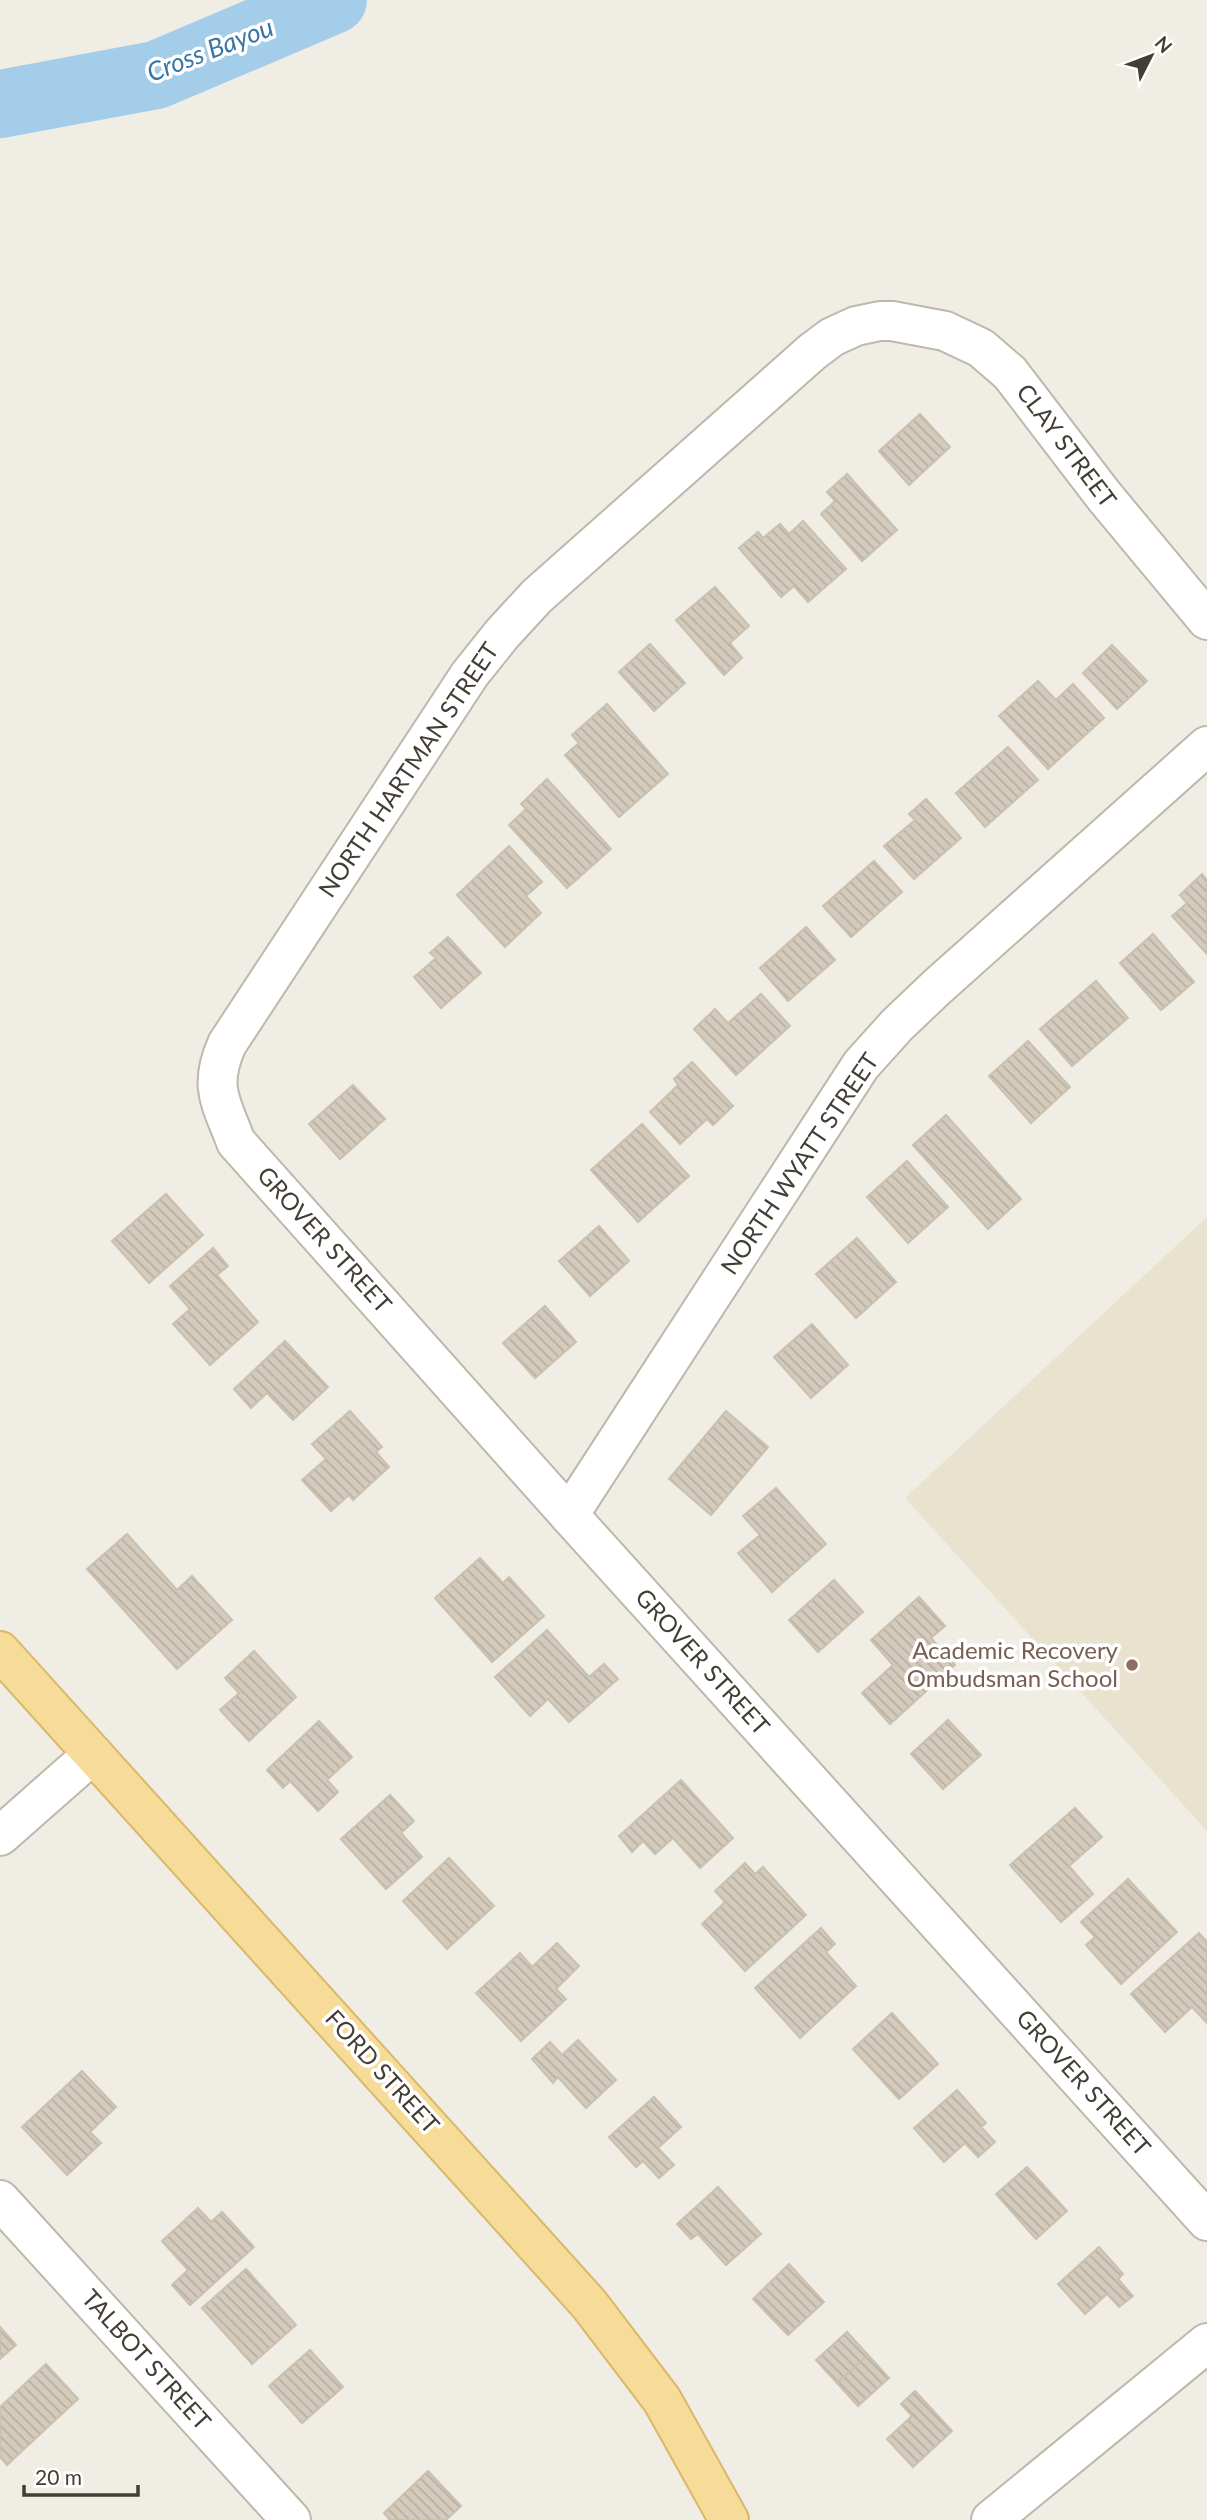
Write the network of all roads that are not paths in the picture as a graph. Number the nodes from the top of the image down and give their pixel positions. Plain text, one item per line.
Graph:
1 (892, 321) joint
2 (1207, 620) edge
3 (1207, 746) edge
4 (216, 1092) joint
5 (569, 1515) junction
6 (0, 1651) edge
7 (93, 1754) junction
8 (0, 1836) edge
9 (0, 2200) edge
10 (1207, 2221) edge
11 (1207, 2343) edge
12 (291, 2520) edge
13 (729, 2520) edge
14 (991, 2520) edge

1 - 2 street, CLAY STREET
1 - 4 street, NORTH HARTMAN STREET
3 - 5 street, NORTH WYATT STREET
4 - 5 street, GROVER STREET
5 - 10 street, GROVER STREET
6 - 7 main road, FORD STREET
7 - 8 street
7 - 13 main road, FORD STREET
9 - 12 street, TALBOT STREET
11 - 14 street

